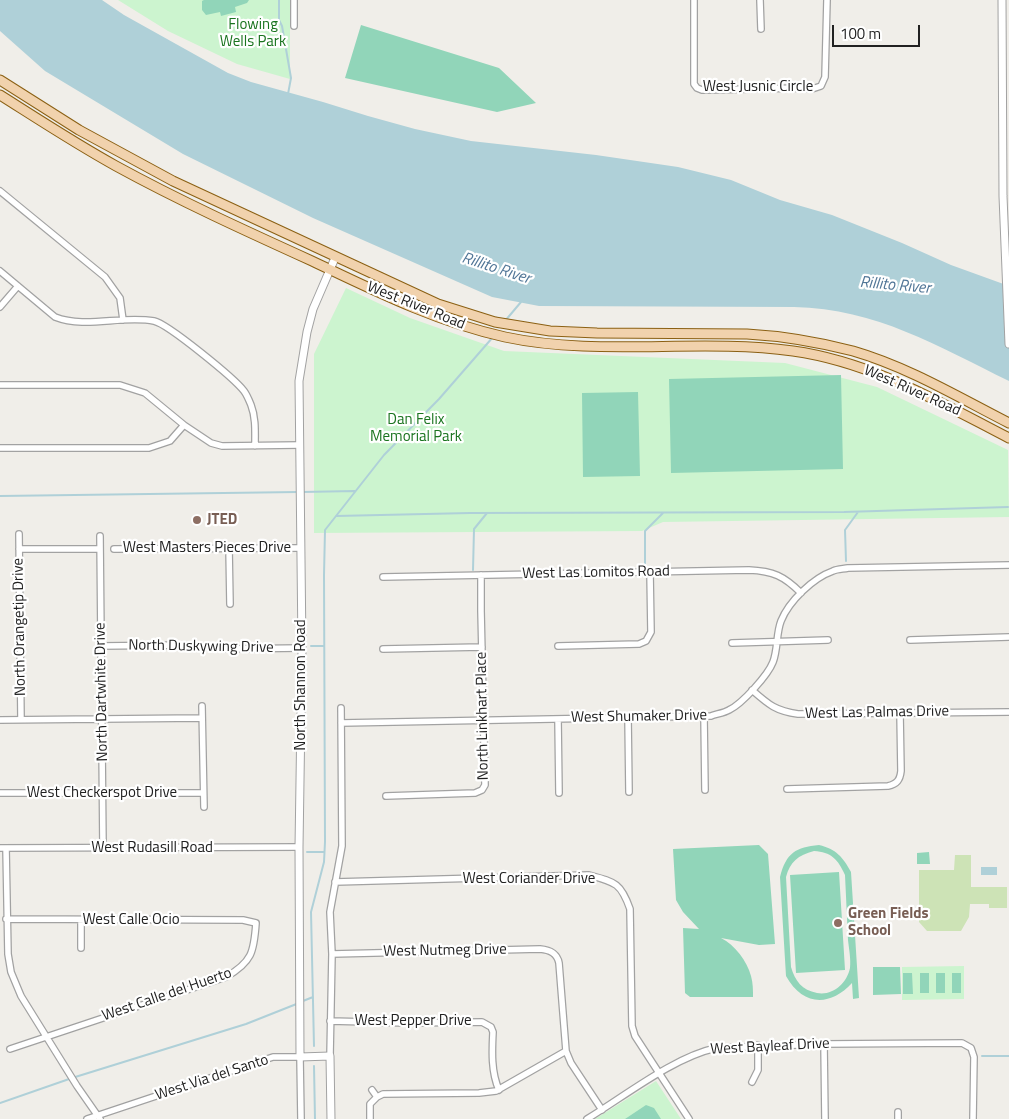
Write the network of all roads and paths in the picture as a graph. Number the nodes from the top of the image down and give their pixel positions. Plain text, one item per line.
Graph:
1 (294, 0) edge
2 (694, 0) edge
3 (760, 0) edge
4 (827, 0) edge
5 (1002, 0) edge
6 (294, 26) dead end
7 (761, 29) dead end
8 (0, 80) edge
9 (0, 95) edge
10 (1006, 120) edge
11 (0, 191) edge
12 (1006, 196) edge
13 (335, 258) junction
14 (330, 270) junction
15 (0, 271) edge
16 (18, 286) junction
17 (0, 308) edge
18 (123, 320) junction
19 (814, 342) junction
20 (1009, 344) edge
21 (811, 355) junction
22 (0, 385) edge
23 (1009, 423) edge
24 (184, 425) junction
25 (1009, 438) edge
26 (299, 445) junction
27 (255, 446) junction
28 (0, 448) edge
29 (19, 534) dead end
30 (100, 536) dead end
31 (229, 548) junction
32 (300, 548) junction
33 (100, 549) junction
34 (114, 549) dead end
35 (19, 550) junction
36 (1009, 565) edge
37 (650, 572) junction
38 (482, 575) junction
39 (383, 577) dead end
40 (801, 593) junction
41 (230, 604) dead end
42 (1009, 637) edge
43 (828, 640) dead end
44 (910, 640) dead end
45 (776, 642) junction
46 (732, 643) dead end
47 (101, 646) junction
48 (558, 646) dead end
49 (482, 647) junction
50 (302, 648) junction
51 (383, 649) dead end
52 (752, 690) junction
53 (202, 706) dead end
54 (340, 708) dead end
55 (1009, 712) edge
56 (900, 713) junction
57 (704, 716) junction
58 (628, 717) junction
59 (202, 718) junction
60 (102, 719) junction
61 (558, 719) junction
62 (0, 720) edge
63 (21, 720) junction
64 (484, 720) junction
65 (341, 723) junction
66 (787, 789) dead end
67 (705, 790) dead end
68 (629, 792) dead end
69 (0, 793) edge
70 (203, 793) junction
71 (559, 793) dead end
72 (103, 794) junction
73 (386, 796) dead end
74 (204, 807) dead end
75 (299, 847) junction
76 (3, 848) edge
77 (103, 848) junction
78 (335, 882) junction
79 (6, 919) junction
80 (81, 920) junction
81 (256, 923) joint
82 (81, 948) dead end
83 (332, 954) junction
84 (330, 1021) junction
85 (46, 1037) junction
86 (824, 1044) junction
87 (758, 1046) junction
88 (10, 1049) dead end
89 (566, 1051) junction
90 (300, 1056) junction
91 (330, 1056) junction
92 (660, 1074) junction
93 (752, 1082) dead end
94 (372, 1090) dead end
95 (499, 1090) junction
96 (377, 1097) junction
97 (602, 1110) junction
98 (98, 1117) edge
99 (87, 1119) edge
100 (301, 1119) edge
101 (331, 1119) edge
102 (370, 1119) edge
103 (587, 1119) edge
104 (689, 1119) edge
105 (825, 1119) edge
106 (973, 1119) edge

1 - 6 street
2 - 4 street, West Jusnic Circle
3 - 7 street
5 - 10 street
8 - 13 main road, West River Road
9 - 14 main road, West River Road
10 - 12 street
11 - 18 street
12 - 20 street
13 - 14 street, North Shannon Road
13 - 19 main road, West River Road
14 - 21 main road, West River Road
14 - 26 street, North Shannon Road
15 - 16 street
16 - 17 street
16 - 18 street
18 - 27 street
19 - 21 main road
19 - 23 main road, West River Road
21 - 25 main road, West River Road
22 - 24 street
24 - 27 street
24 - 28 street
26 - 27 street
26 - 32 street, North Shannon Road
29 - 35 street, North Orangetip Drive
30 - 33 street, North Dartwhite Drive
31 - 32 street, West Masters Pieces Drive
31 - 34 street, West Masters Pieces Drive
31 - 41 street
32 - 50 street, North Shannon Road
33 - 35 street
33 - 47 street, North Dartwhite Drive
35 - 63 street, North Orangetip Drive
36 - 40 street, West Shumaker Drive
37 - 38 street, West Las Lomitos Road
37 - 40 street, West Las Lomitos Road
37 - 48 street
38 - 39 street, West Las Lomitos Road
38 - 49 street, North Linkhart Place
40 - 45 street, West Shumaker Drive
42 - 44 street
43 - 45 street
45 - 46 street
45 - 52 street, West Shumaker Drive
47 - 50 street, North Duskywing Drive
47 - 60 street, North Dartwhite Drive
49 - 51 street
49 - 64 street, North Linkhart Place
50 - 75 street, North Shannon Road
52 - 56 street, West Las Palmas Drive
52 - 57 street, West Shumaker Drive
53 - 59 street
54 - 65 street
55 - 56 street, West Las Palmas Drive
56 - 66 street
57 - 58 street, West Shumaker Drive
57 - 67 street
58 - 61 street, West Shumaker Drive
58 - 68 street
59 - 60 street
59 - 70 street
60 - 63 street
60 - 72 street, North Dartwhite Drive
61 - 64 street, West Shumaker Drive
61 - 71 street
62 - 63 street
64 - 65 street, West Shumaker Drive
64 - 73 street, North Linkhart Place
65 - 78 street
69 - 72 street, West Checkerspot Drive
70 - 72 street, West Checkerspot Drive
70 - 74 street
72 - 77 street, North Dartwhite Drive
75 - 77 street, West Rudasill Road
75 - 90 street, North Shannon Road
76 - 77 street, West Rudasill Road
76 - 79 street
78 - 83 street
78 - 92 street, West Coriander Drive
79 - 80 street, West Calle Ocio
79 - 85 street
80 - 81 street, West Calle Ocio
80 - 82 street
81 - 85 street, West Calle del Huerto
83 - 84 street
83 - 89 street, West Nutmeg Drive
84 - 91 street
84 - 95 street, West Pepper Drive
85 - 88 street, West Calle del Huerto
85 - 98 street
86 - 87 street, West Bayleaf Drive
86 - 105 street
86 - 106 street, West Bayleaf Drive
87 - 92 street, West Bayleaf Drive
87 - 93 street
89 - 95 street
89 - 97 street
90 - 91 street, West Via del Santo
90 - 98 street, West Via del Santo
90 - 100 street, North Shannon Road
91 - 101 street
92 - 97 street, West Bayleaf Drive
92 - 104 street, West Coriander Drive
94 - 96 street
95 - 96 street
96 - 102 street
97 - 103 street, West Bayleaf Drive
98 - 99 street, West Via del Santo

